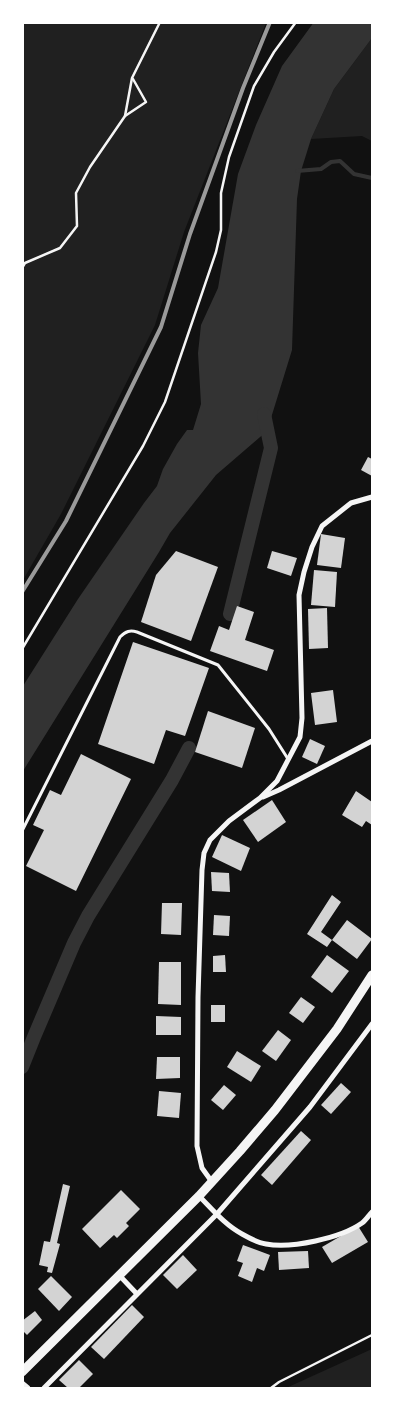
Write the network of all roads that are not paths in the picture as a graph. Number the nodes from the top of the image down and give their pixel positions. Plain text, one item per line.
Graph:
1 (372, 497) edge
2 (372, 741) edge
3 (288, 760) junction
4 (260, 798) junction
5 (22, 831) edge
6 (372, 975) edge
7 (372, 1024) edge
8 (212, 1182) junction
9 (199, 1196) junction
10 (372, 1212) edge
11 (218, 1214) junction
12 (119, 1275) junction
13 (137, 1294) junction
14 (22, 1372) edge
15 (22, 1383) edge
16 (28, 1388) edge
17 (44, 1388) edge

1 - 3 street
2 - 4 street
3 - 4 street
3 - 5 lane
4 - 8 street
6 - 8 main road
7 - 11 street
8 - 9 main road
9 - 11 street
9 - 12 main road
10 - 11 street
11 - 13 street
12 - 13 street
12 - 14 main road
13 - 17 street
15 - 16 street

